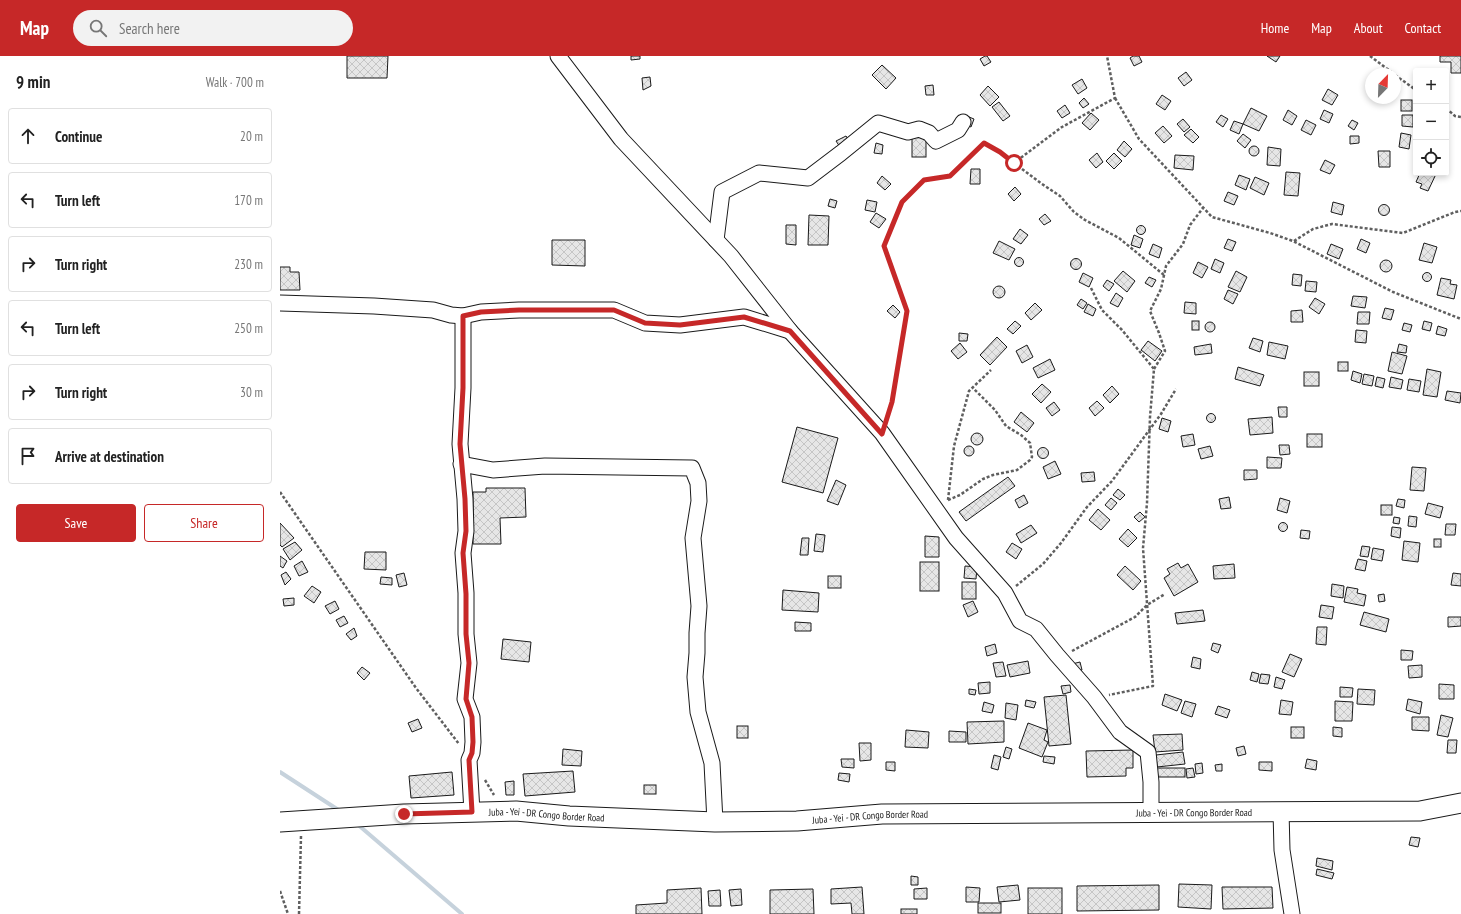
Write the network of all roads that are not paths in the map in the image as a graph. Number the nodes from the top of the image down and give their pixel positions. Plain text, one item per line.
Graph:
1 (558, 56) edge
2 (963, 122) dead end
3 (716, 240) junction
4 (280, 303) edge
5 (463, 316) junction
6 (790, 331) junction
7 (462, 464) junction
8 (1461, 803) edge
9 (1151, 811) junction
10 (1281, 811) junction
11 (472, 812) junction
12 (280, 822) edge
13 (715, 822) junction
14 (1292, 914) edge

1 - 3 street
2 - 3 street
3 - 6 street
4 - 5 street
5 - 6 street
5 - 7 street
6 - 9 street
7 - 11 street
7 - 13 street
8 - 10 main road, Juba - Yei - DR Congo Border Road
9 - 10 main road, Juba - Yei - DR Congo Border Road
9 - 13 main road, Juba - Yei - DR Congo Border Road
10 - 14 street
11 - 12 main road, Juba - Yei - DR Congo Border Road
11 - 13 main road, Juba - Yei - DR Congo Border Road

